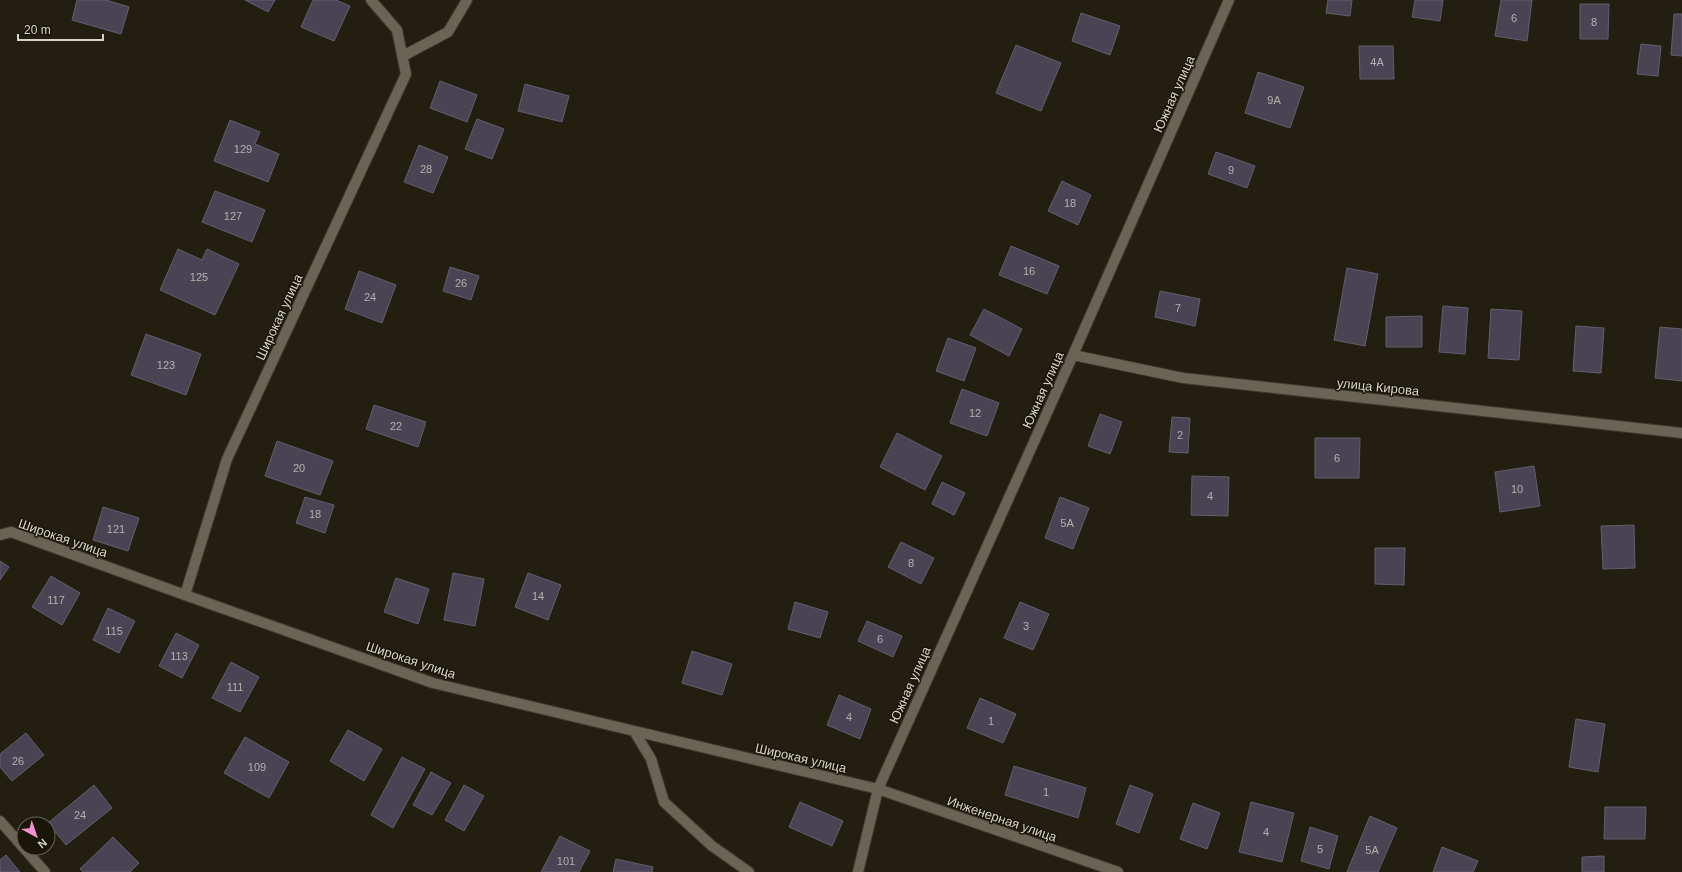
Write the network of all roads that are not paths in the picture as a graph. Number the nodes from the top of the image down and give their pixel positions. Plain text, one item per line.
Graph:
1 (370, 0) edge
2 (467, 0) edge
3 (1229, 0) edge
4 (402, 56) junction
5 (1073, 355) junction
6 (1682, 433) edge
7 (0, 535) edge
8 (185, 595) junction
9 (634, 731) junction
10 (878, 789) junction
11 (0, 821) edge
12 (45, 872) edge
13 (749, 872) edge
14 (858, 872) edge
15 (1118, 872) edge

1 - 4 street, Широкая улица
2 - 4 street
3 - 5 street, Южная улица
4 - 8 street, Широкая улица
5 - 6 street, улица Кирова
5 - 10 street, Южная улица
7 - 8 street, Широкая улица
8 - 9 street, Широкая улица
9 - 10 street, Широкая улица
9 - 13 street
10 - 14 street
10 - 15 street, Инженерная улица
11 - 12 street

